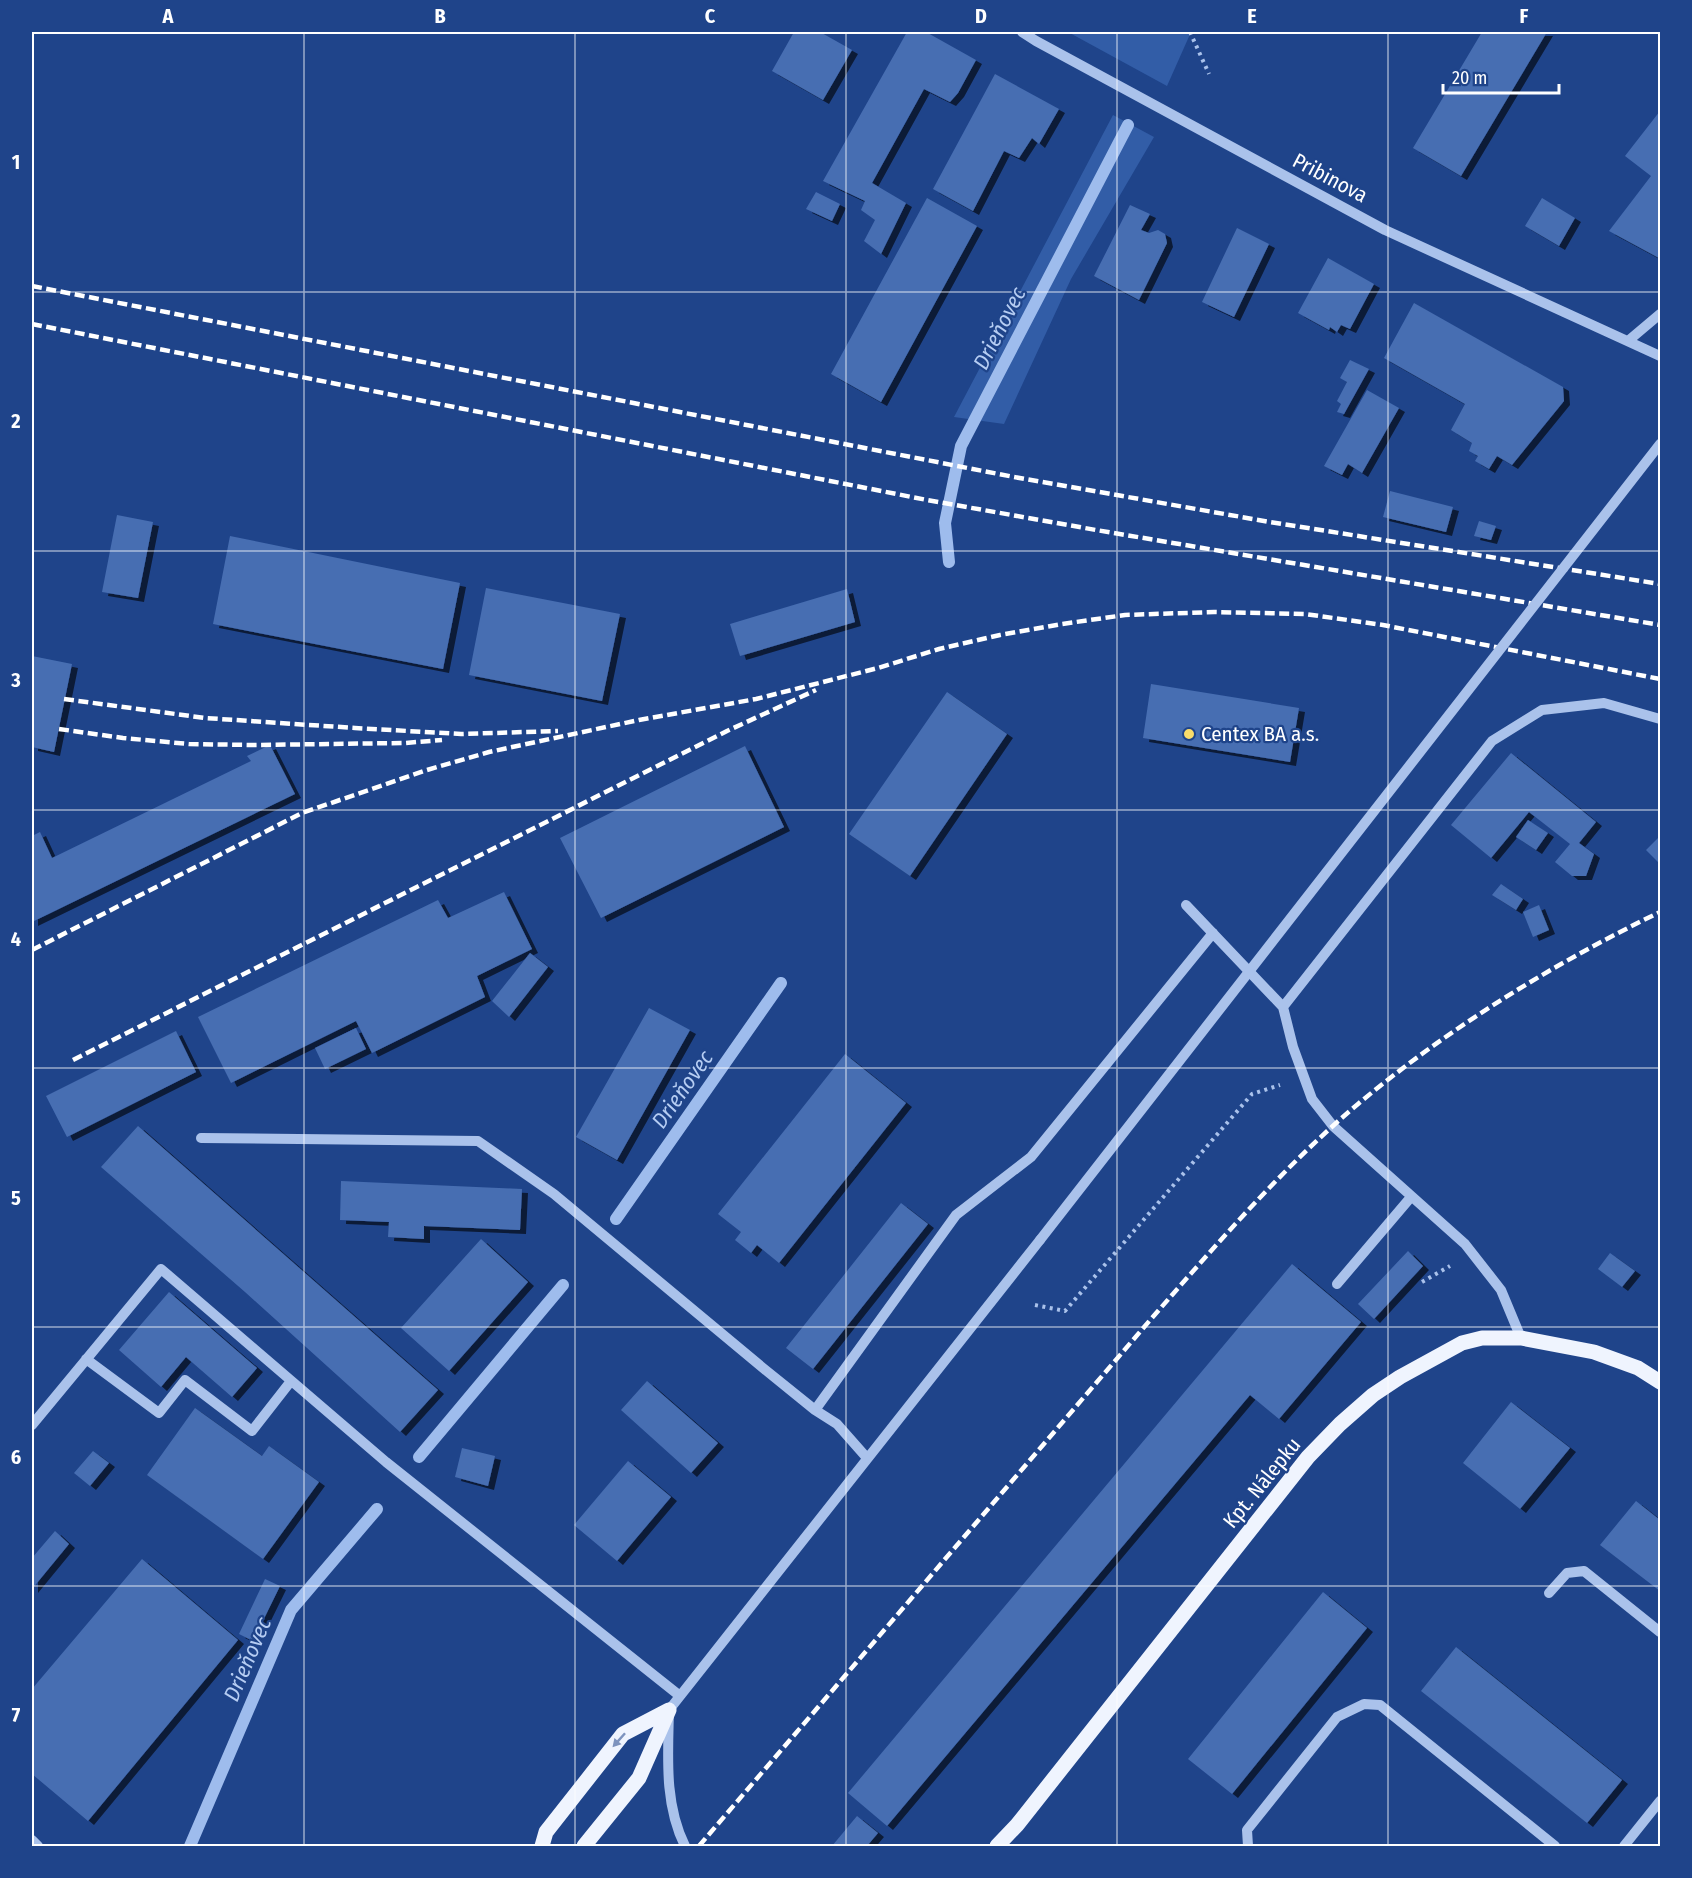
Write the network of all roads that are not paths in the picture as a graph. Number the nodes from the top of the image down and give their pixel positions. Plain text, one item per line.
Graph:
1 (1022, 32) edge
2 (1038, 36) edge
3 (1660, 314) edge
4 (1628, 341) junction
5 (1660, 356) edge
6 (1660, 444) edge
7 (1660, 719) edge
8 (1186, 906) dead end
9 (1213, 933) junction
10 (1283, 1007) junction
11 (201, 1138) dead end
12 (1412, 1197) junction
13 (1337, 1284) dead end
14 (1521, 1338) junction
15 (86, 1359) junction
16 (291, 1381) junction
17 (1660, 1382) edge
18 (815, 1410) junction
19 (32, 1425) edge
20 (867, 1458) junction
21 (1549, 1593) dead end
22 (1660, 1632) edge
23 (680, 1696) junction
24 (669, 1710) junction
25 (1660, 1801) edge
26 (32, 1840) edge
27 (38, 1846) edge
28 (542, 1846) edge
29 (584, 1846) edge
30 (685, 1846) edge
31 (997, 1846) edge
32 (1248, 1846) edge
33 (1555, 1846) edge
34 (1624, 1846) edge

1 - 2 street, Pribinova
2 - 4 street, Pribinova
3 - 4 street
4 - 5 street, Pribinova
6 - 20 street, bridge
7 - 10 street
8 - 9 street
9 - 10 street
9 - 18 street
10 - 12 street
11 - 18 street
12 - 13 street
12 - 14 street
14 - 17 main road, Kpt. Nálepku
14 - 31 main road, Kpt. Nálepku
15 - 16 street
15 - 16 street
15 - 19 street
16 - 23 street
18 - 20 street
20 - 23 street
21 - 22 street
23 - 24 street
24 -> 28 main road
24 - 29 main road
24 - 30 street
25 - 34 street
26 - 27 street
32 - 33 street

